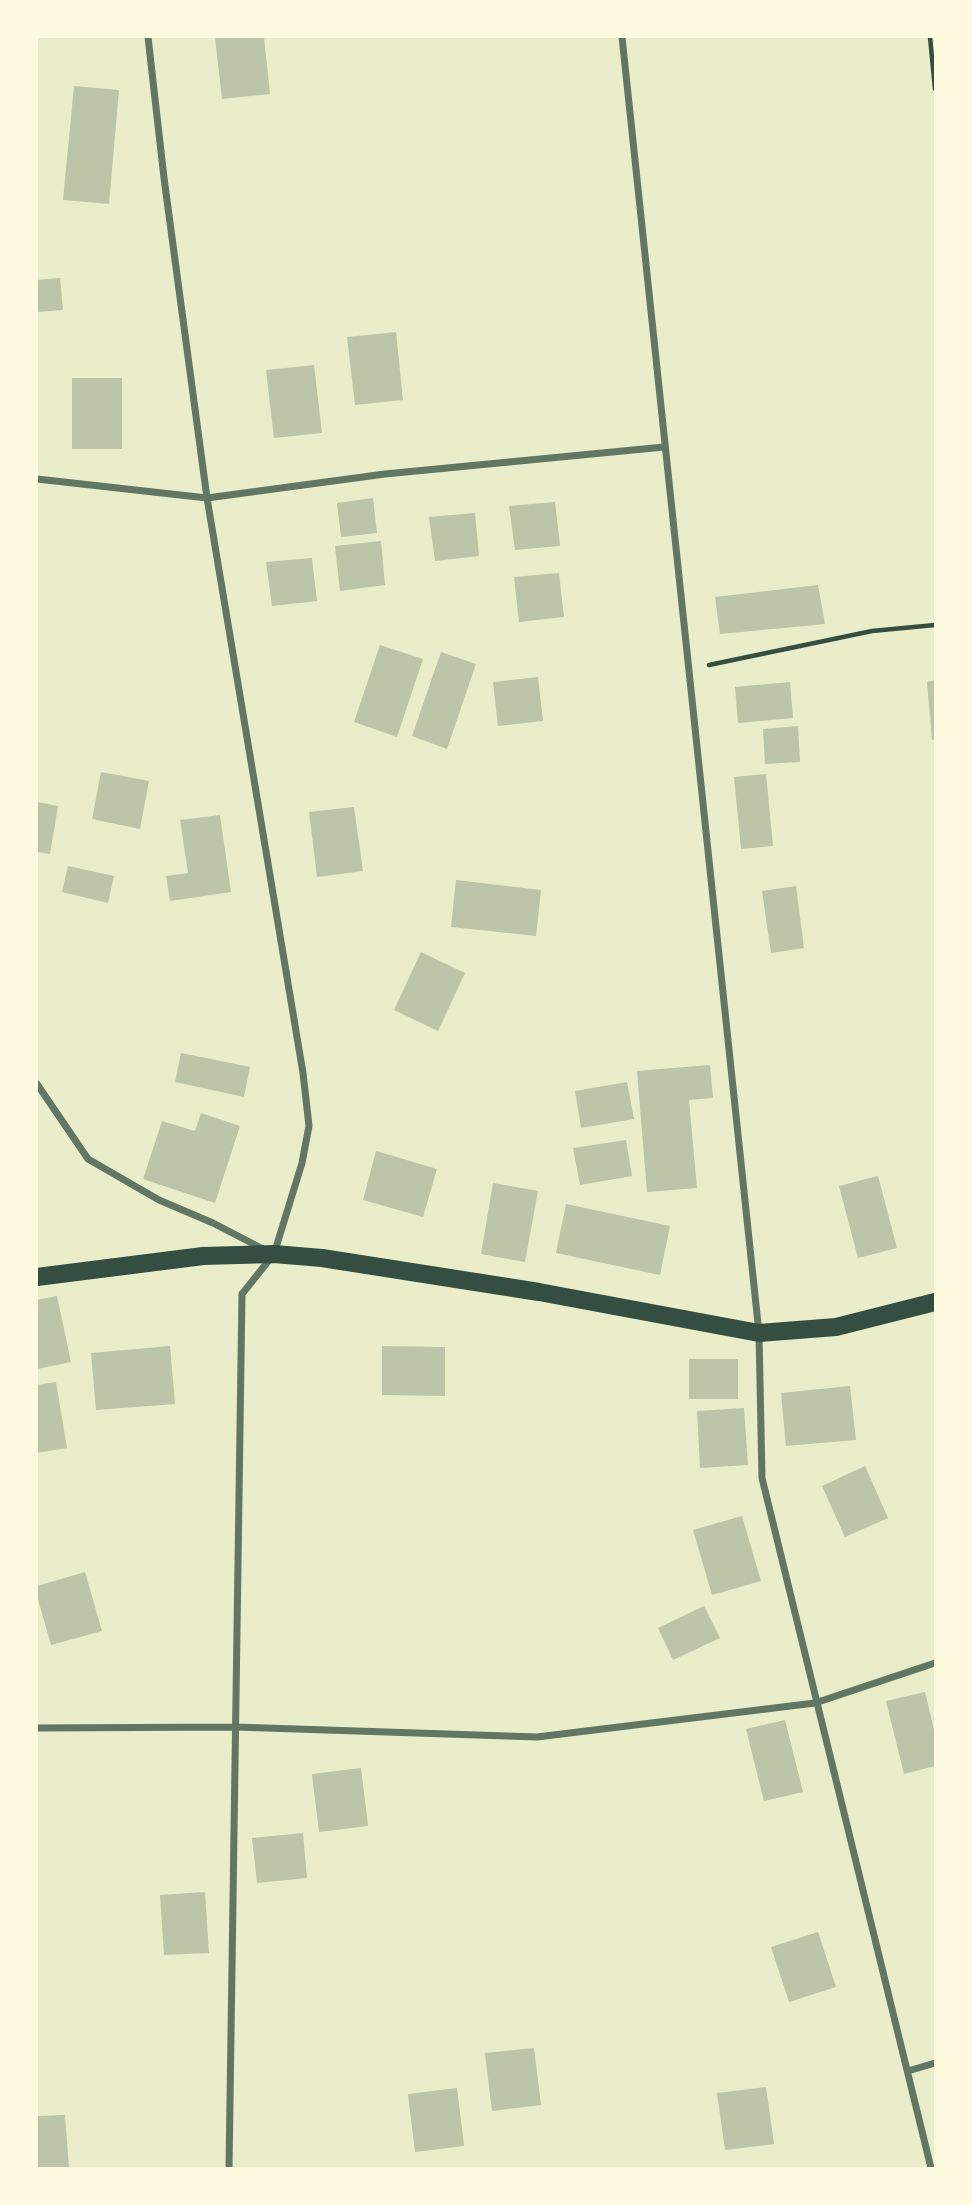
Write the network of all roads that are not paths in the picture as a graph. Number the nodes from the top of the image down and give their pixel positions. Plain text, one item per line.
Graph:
1 (148, 37) edge
2 (622, 37) edge
3 (664, 447) junction
4 (37, 479) edge
5 (207, 498) junction
6 (37, 1084) edge
7 (274, 1254) junction
8 (37, 1277) edge
9 (935, 1302) edge
10 (759, 1333) junction
11 (935, 1663) edge
12 (815, 1703) junction
13 (236, 1727) junction
14 (37, 1728) edge
15 (935, 2063) edge
16 (908, 2071) junction
17 (229, 2168) edge
18 (931, 2168) edge

1 - 5 street
2 - 3 street
3 - 5 street
3 - 10 street
4 - 5 street
5 - 7 street
6 - 7 street
7 - 8 main road
7 - 10 main road
7 - 13 street
9 - 10 main road
10 - 12 street
11 - 12 street
12 - 13 street
12 - 16 street
13 - 14 street
13 - 17 street
15 - 16 street
16 - 18 street

